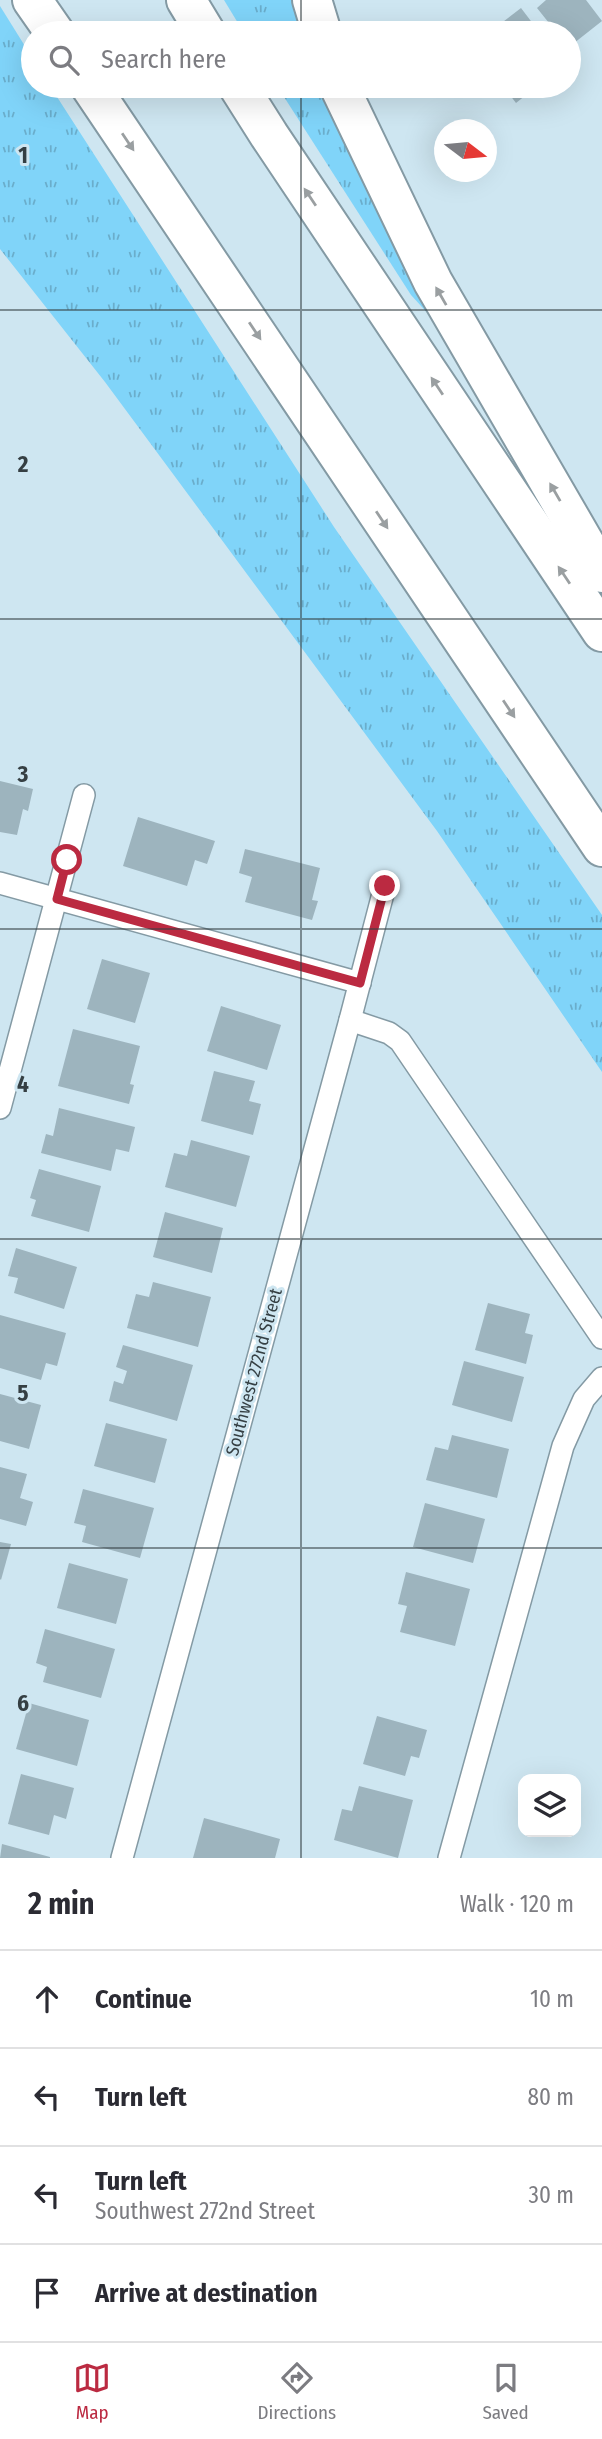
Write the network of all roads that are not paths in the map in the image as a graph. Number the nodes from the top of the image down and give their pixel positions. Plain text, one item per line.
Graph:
1 (32, 0) edge
2 (186, 0) edge
3 (312, 0) edge
4 (47, 21) edge
5 (199, 21) edge
6 (318, 21) edge
7 (98, 98) edge
8 (245, 98) edge
9 (346, 98) edge
10 (602, 573) edge
11 (602, 632) edge
12 (84, 795) dead end
13 (602, 847) edge
14 (0, 883) edge
15 (385, 886) dead end
16 (57, 899) junction
17 (360, 983) junction
18 (350, 1020) junction
19 (0, 1108) edge
20 (602, 1338) edge
21 (602, 1378) edge
22 (121, 1858) edge
23 (449, 1858) edge

1 - 4 highway
2 - 5 highway
3 - 6 highway
7 -> 13 highway
11 -> 8 highway
10 -> 9 highway
12 - 16 street
14 - 16 street
15 - 17 street, Southwest 272nd Street
16 - 17 street
16 - 19 street
17 - 18 street, Southwest 272nd Street
18 - 20 street
18 - 22 street, Southwest 272nd Street
21 - 23 street

